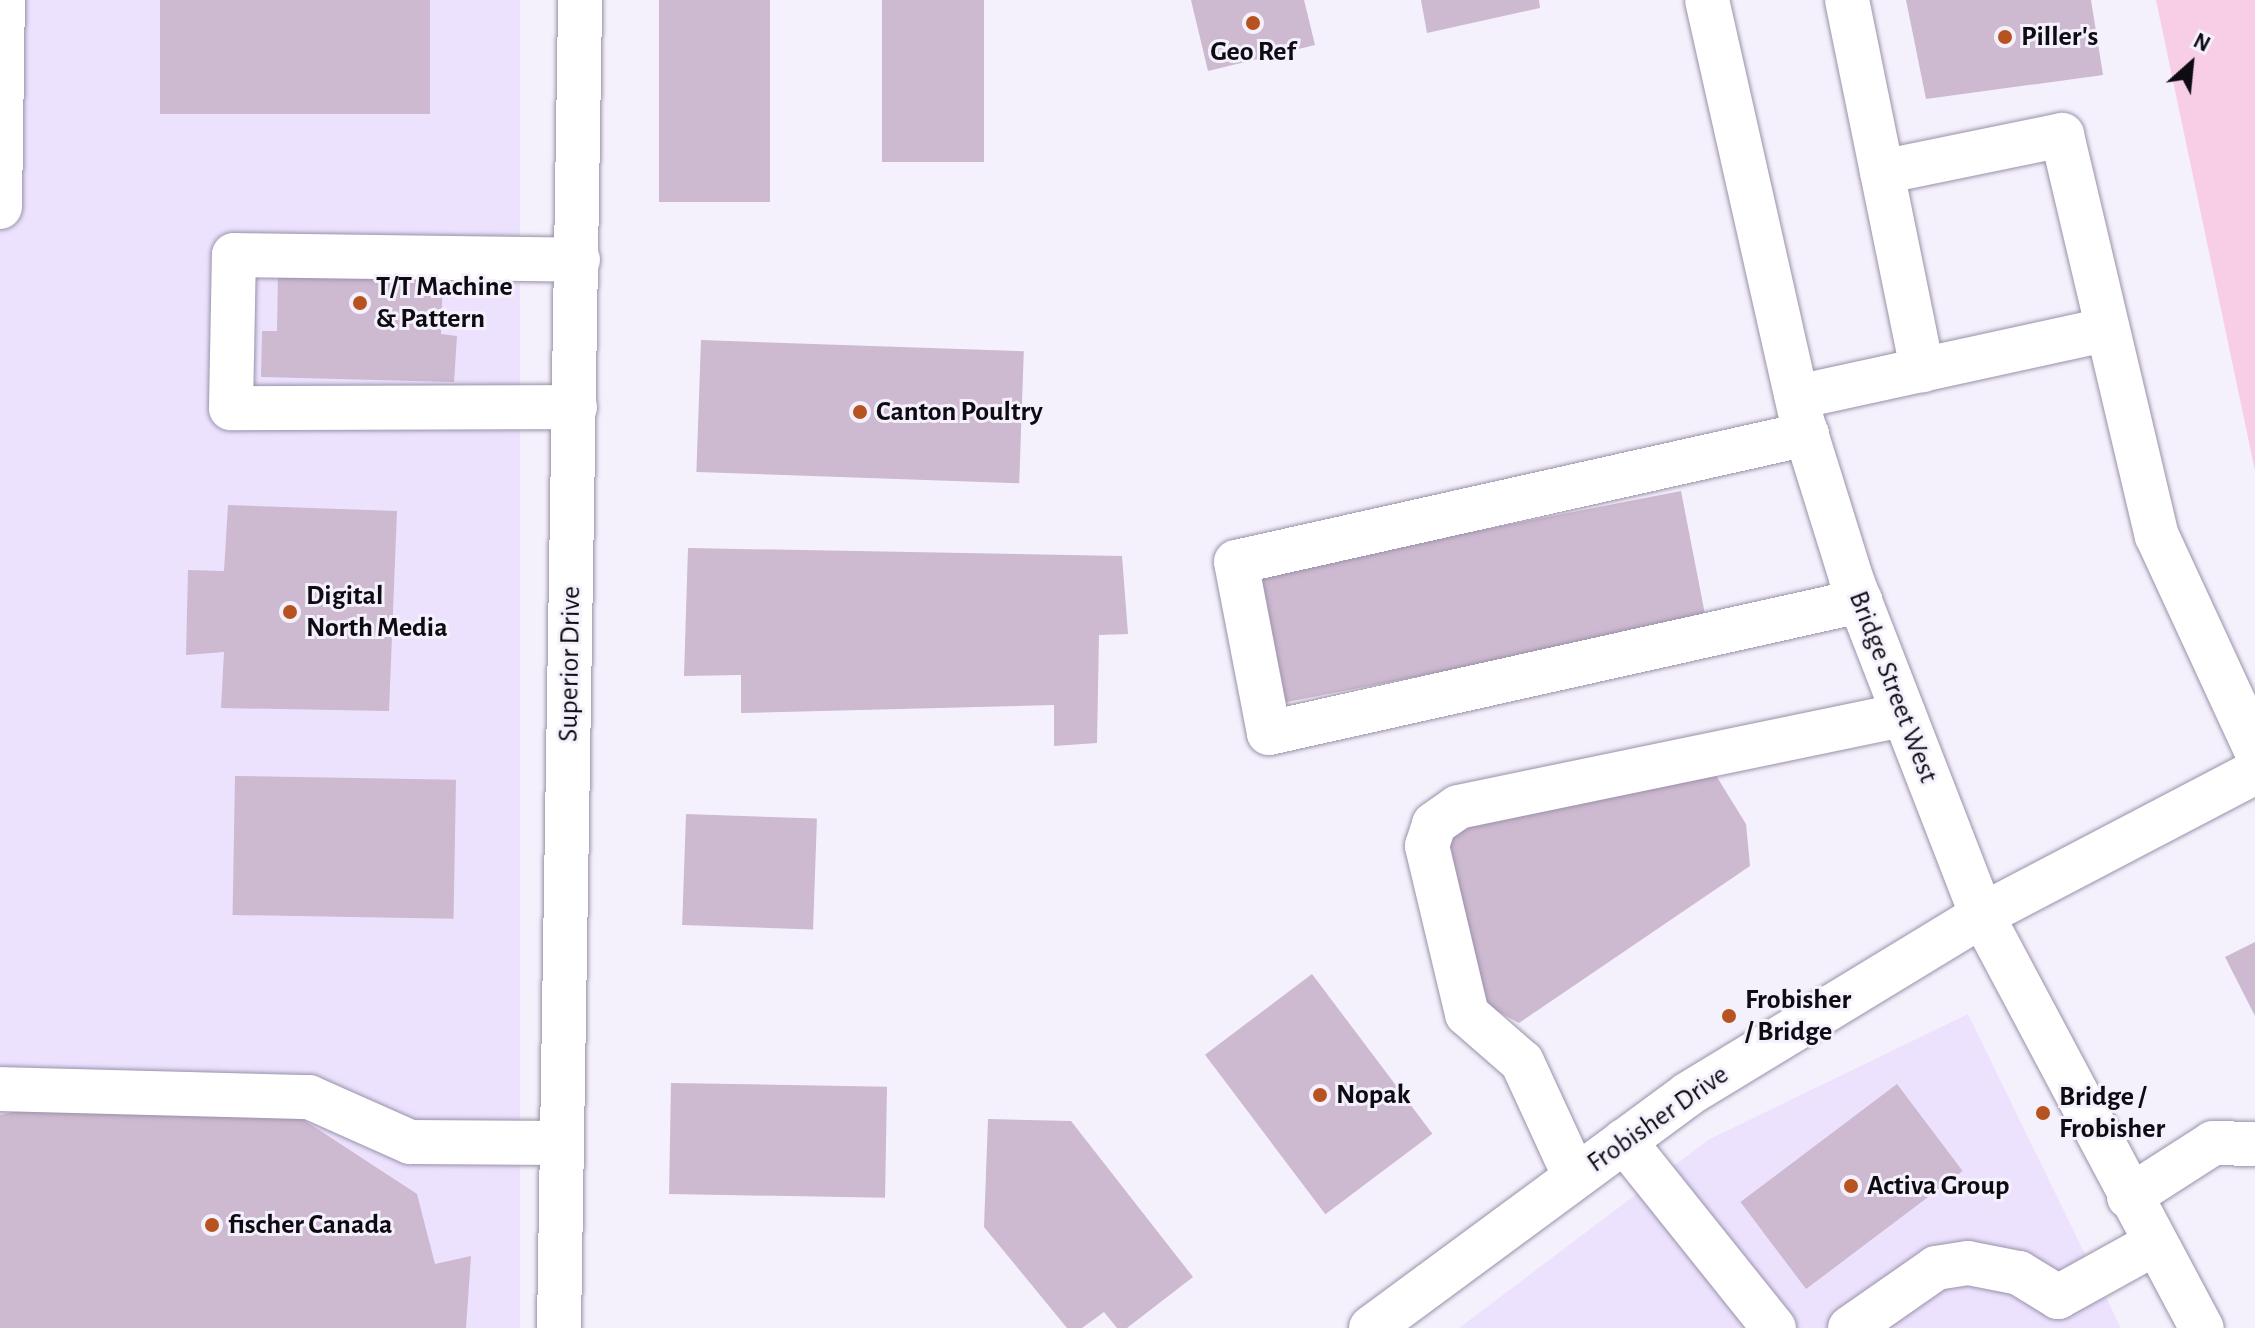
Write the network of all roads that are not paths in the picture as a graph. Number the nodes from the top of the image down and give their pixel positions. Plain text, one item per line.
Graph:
1 (3, 0) edge
2 (580, 0) edge
3 (1707, 0) edge
4 (1847, 0) edge
5 (1882, 172) junction
6 (0, 207) edge
7 (578, 260) junction
8 (2105, 330) junction
9 (1922, 370) junction
10 (575, 407) junction
11 (1802, 415) junction
12 (1860, 601) junction
13 (1904, 715) junction
14 (2255, 748) edge
15 (2255, 772) edge
16 (1982, 915) junction
17 (0, 1089) edge
18 (1624, 1141) junction
19 (561, 1143) junction
20 (2255, 1144) edge
21 (1575, 1177) junction
22 (2129, 1197) junction
23 (2154, 1244) junction
24 (2059, 1312) edge
25 (559, 1328) edge
26 (1371, 1328) edge
27 (1774, 1328) edge
28 (1850, 1328) edge
29 (2202, 1328) edge

1 - 6 street
2 - 7 street, Superior Drive
3 - 11 street, Bridge Street West
4 - 5 street
5 - 8 street
5 - 9 street
7 - 10 street, Superior Drive
7 - 10 street
8 - 9 street
8 - 14 street
9 - 11 street
10 - 19 street, Superior Drive
11 - 12 street, Bridge Street West
11 - 12 street
12 - 13 street, Bridge Street West
13 - 16 street, Bridge Street West
13 - 21 street
15 - 16 street, Frobisher Drive
16 - 18 street, Frobisher Drive
16 - 22 street, Bridge Street West
17 - 19 street
18 - 21 street, Frobisher Drive
18 - 27 street
19 - 25 street, Superior Drive
20 - 22 street
21 - 26 street, Frobisher Drive
22 - 23 street, Bridge Street West
23 - 24 street
23 - 29 street, Bridge Street West
24 - 28 street

